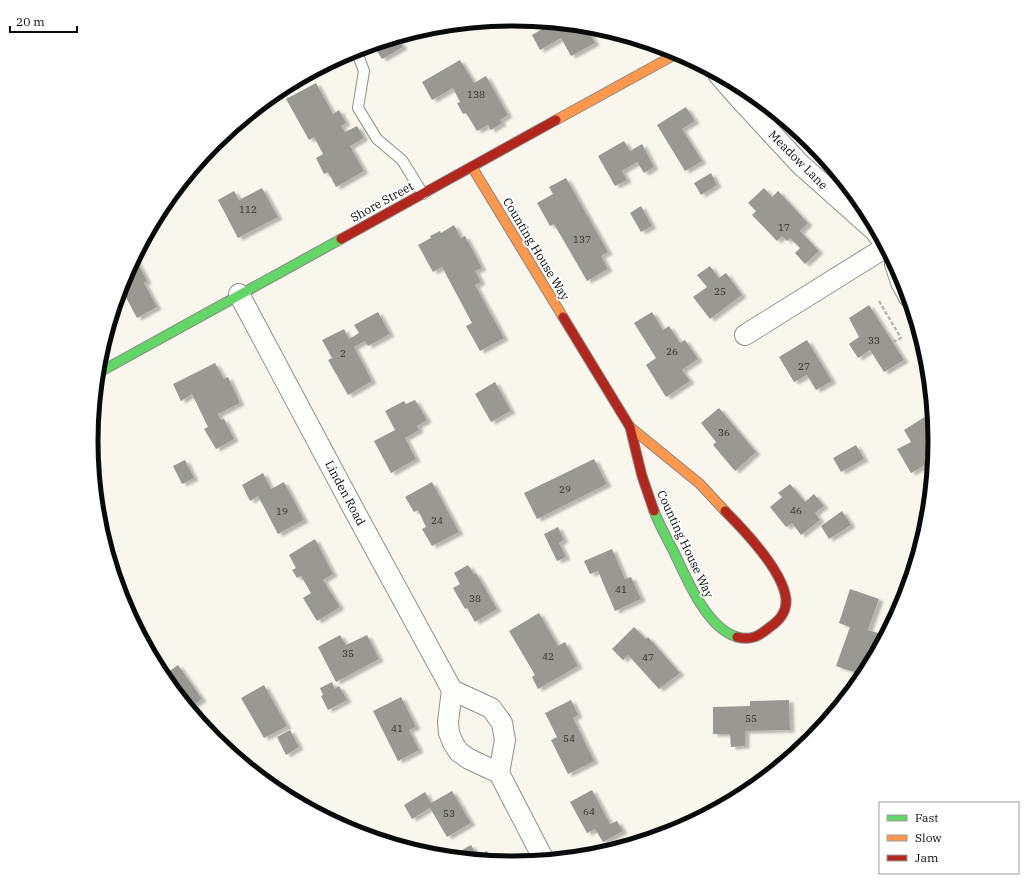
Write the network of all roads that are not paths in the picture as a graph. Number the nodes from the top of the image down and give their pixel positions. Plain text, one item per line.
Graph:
1 (359, 57) edge
2 (670, 57) edge
3 (729, 87) edge
4 (472, 167) junction
5 (423, 194) junction
6 (867, 224) edge
7 (881, 249) edge
8 (240, 294) junction
9 (745, 335) dead end
10 (105, 368) edge
11 (630, 426) junction
12 (452, 690) junction
13 (499, 773) junction
14 (541, 855) edge

1 - 5 lane
2 - 4 street, Shore Street
3 - 6 street, Meadow Lane
4 - 5 street, Shore Street
4 - 11 street, Counting House Way
5 - 8 street, Shore Street
7 - 9 street
8 - 10 street, Shore Street
8 - 12 street, Linden Road
11 - 11 street, Counting House Way
12 - 13 street
12 - 13 street
13 - 14 street

